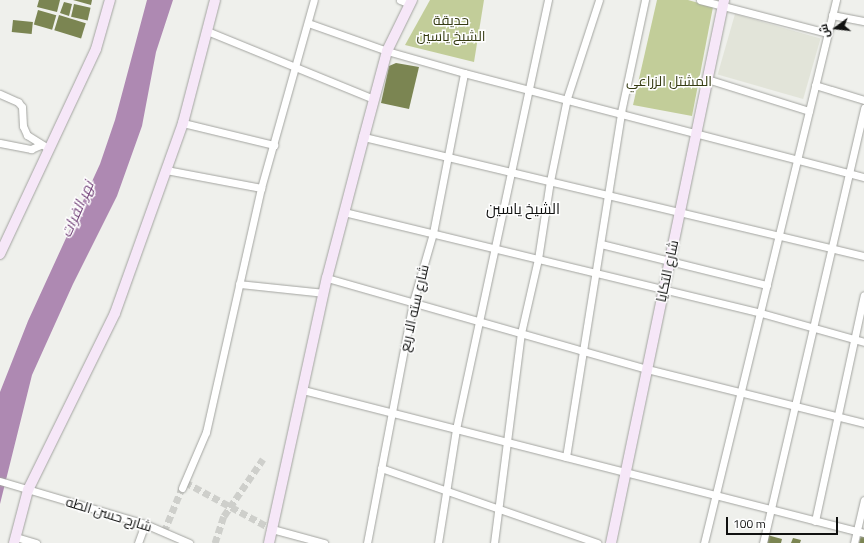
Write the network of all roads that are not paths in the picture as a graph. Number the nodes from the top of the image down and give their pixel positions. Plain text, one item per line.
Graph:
1 (110, 0) edge
2 (214, 0) edge
3 (314, 0) edge
4 (548, 0) edge
5 (599, 0) edge
6 (645, 0) edge
7 (700, 0) edge
8 (836, 0) edge
9 (407, 1) edge
10 (723, 3) edge
11 (832, 15) junction
12 (864, 22) edge
13 (308, 23) junction
14 (207, 30) junction
15 (828, 33) junction
16 (387, 51) junction
17 (296, 67) junction
18 (464, 73) junction
19 (707, 79) junction
20 (815, 85) junction
21 (527, 89) junction
22 (0, 94) edge
23 (567, 98) junction
24 (374, 99) junction
25 (864, 100) edge
26 (864, 108) edge
27 (808, 111) junction
28 (621, 112) junction
29 (183, 123) junction
30 (696, 132) junction
31 (364, 137) junction
32 (0, 143) edge
33 (274, 145) junction
34 (44, 147) junction
35 (448, 157) junction
36 (797, 159) junction
37 (166, 170) junction
38 (510, 171) junction
39 (849, 173) junction
40 (864, 177) edge
41 (550, 181) junction
42 (262, 188) junction
43 (608, 195) junction
44 (344, 212) junction
45 (680, 212) junction
46 (432, 233) junction
47 (779, 234) junction
48 (600, 244) junction
49 (832, 248) junction
50 (495, 249) junction
51 (0, 254) edge
52 (864, 256) edge
53 (538, 259) junction
54 (669, 261) junction
55 (596, 274) junction
56 (327, 278) junction
57 (239, 284) junction
58 (767, 285) junction
59 (663, 291) junction
60 (324, 293) junction
61 (864, 295) edge
62 (413, 302) junction
63 (760, 313) junction
64 (478, 321) junction
65 (813, 328) junction
66 (521, 333) junction
67 (854, 339) junction
68 (864, 342) edge
69 (584, 351) junction
70 (647, 369) junction
71 (302, 390) junction
72 (742, 392) junction
73 (795, 406) junction
74 (393, 413) junction
75 (838, 416) junction
76 (864, 423) edge
77 (456, 429) junction
78 (505, 442) junction
79 (566, 457) junction
80 (381, 468) junction
81 (625, 472) junction
82 (0, 481) edge
83 (182, 488) tunnel mouth
84 (28, 490) junction
85 (448, 493) junction
86 (717, 496) junction
87 (864, 500) edge
88 (496, 510) junction
89 (771, 510) junction
90 (815, 521) junction
91 (145, 524) junction
92 (272, 529) junction
93 (860, 532) edge
94 (15, 540) edge
95 (36, 543) edge
96 (138, 543) edge
97 (189, 543) edge
98 (269, 543) edge
99 (324, 543) edge
100 (367, 543) edge
101 (438, 543) edge
102 (494, 543) edge
103 (597, 543) edge
104 (611, 543) edge
105 (704, 543) edge
106 (764, 543) edge
107 (854, 543) edge

1 - 34 street
2 - 14 street
3 - 13 street
4 - 21 street
5 - 23 street
6 - 28 street
7 - 10 street
8 - 11 street
9 - 16 street
10 - 15 street
10 - 19 street, شارع التكايا
11 - 12 street
11 - 15 street
13 - 16 street
13 - 17 street
14 - 17 street
14 - 29 street
15 - 20 street
16 - 18 street
16 - 24 street
17 - 24 street
17 - 33 street
18 - 21 street
18 - 35 street, شارع سته الا ربع
19 - 27 street
19 - 30 street, شارع التكايا
20 - 25 street
20 - 27 street
21 - 23 street
21 - 38 street
22 - 34 street
23 - 28 street
23 - 41 street
24 - 31 street
26 - 39 street
27 - 36 street
28 - 30 street
28 - 43 street
29 - 33 street
29 - 37 street
30 - 36 street
30 - 45 street, شارع التكايا
31 - 35 street
31 - 44 street
32 - 34 street
33 - 42 street
34 - 51 street
35 - 38 street
35 - 46 street, شارع سته الا ربع
36 - 39 street
36 - 47 street
37 - 42 street
37 - 84 street
38 - 41 street
38 - 50 street
39 - 40 street
39 - 49 street
41 - 43 street
41 - 53 street
42 - 57 street
43 - 45 street
43 - 48 street
44 - 46 street
44 - 56 street
45 - 47 street
45 - 54 street, شارع التكايا
46 - 50 street
46 - 62 street, شارع سته الا ربع
47 - 49 street
47 - 58 street
48 - 54 street
48 - 55 street
49 - 52 street
49 - 65 street
50 - 53 street
50 - 64 street
53 - 55 street
53 - 66 street
54 - 58 street
54 - 59 street, شارع التكايا
55 - 59 street
55 - 69 street
56 - 60 street
56 - 62 street
57 - 60 street
57 - 83 street
58 - 63 street
59 - 63 street
59 - 70 street, شارع التكايا
60 - 71 street
61 - 67 street
62 - 64 street
62 - 74 street, شارع سته الا ربع
63 - 65 street
63 - 72 street
64 - 66 street
64 - 77 street
65 - 67 street
65 - 73 street
66 - 69 street
66 - 78 street
67 - 68 street
67 - 75 street
69 - 70 street
69 - 79 street
70 - 72 street
70 - 81 street, شارع التكايا
71 - 74 street
71 - 92 street
72 - 73 street
72 - 86 street
73 - 75 street
73 - 89 street
74 - 77 street
74 - 80 street, شارع سته الا ربع
75 - 76 street
75 - 90 street
77 - 78 street
77 - 85 street
78 - 79 street
78 - 88 street
79 - 81 street
80 - 85 street
80 - 100 street, شارع سته الا ربع
81 - 86 street
81 - 104 street, شارع التكايا
82 - 84 street, شارح حسن الطه
84 - 91 street, شارح حسن الطه
84 - 94 street
85 - 88 street
85 - 101 street
86 - 89 street
86 - 105 street
87 - 93 street
88 - 102 street
88 - 103 street
89 - 90 street
89 - 106 street
90 - 93 street
91 - 96 street
91 - 97 street, شارح حسن الطه
92 - 98 street
92 - 99 street
93 - 107 street
94 - 95 street

